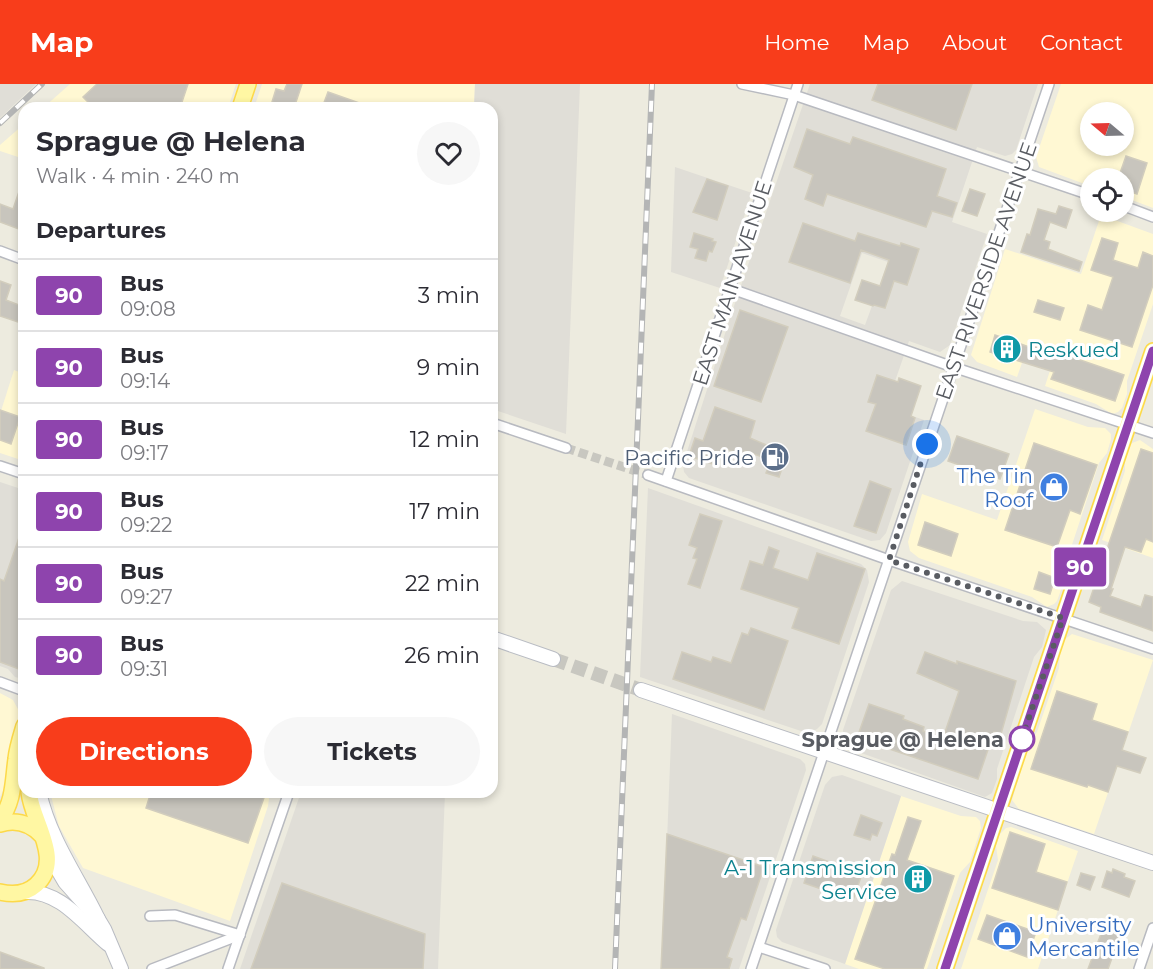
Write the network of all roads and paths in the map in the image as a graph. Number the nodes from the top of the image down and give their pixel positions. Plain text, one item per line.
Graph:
1 (248, 84) edge
2 (742, 84) edge
3 (798, 84) edge
4 (1049, 84) edge
5 (794, 95) junction
6 (242, 102) edge
7 (1020, 171) junction
8 (1080, 192) edge
9 (1134, 210) edge
10 (1153, 217) edge
11 (0, 251) edge
12 (18, 258) edge
13 (729, 288) junction
14 (1153, 351) edge
15 (953, 367) junction
16 (1128, 424) junction
17 (498, 425) edge
18 (1153, 433) edge
19 (566, 448) tunnel mouth
20 (0, 466) edge
21 (18, 472) edge
22 (648, 475) tunnel mouth
23 (666, 481) junction
24 (889, 560) junction
25 (1063, 618) junction
26 (498, 640) edge
27 (1153, 649) edge
28 (553, 659) tunnel mouth
29 (0, 682) edge
30 (18, 689) edge
31 (642, 690) tunnel mouth
32 (18, 748) edge
33 (824, 752) junction
34 (30, 798) edge
35 (41, 798) edge
36 (287, 798) edge
37 (998, 812) junction
38 (0, 822) edge
39 (42, 837) junction
40 (48, 853) junction
41 (1153, 864) edge
42 (25, 892) junction
43 (2, 894) edge
44 (150, 916) dead end
45 (98, 919) junction
46 (1153, 928) edge
47 (240, 934) junction
48 (110, 945) junction
49 (759, 947) junction
50 (121, 969) edge
51 (152, 969) edge
52 (228, 969) edge
53 (751, 969) edge
54 (825, 969) edge
55 (945, 969) edge
56 (1139, 969) edge

1 - 6 main road
2 - 5 street
3 - 5 street, EAST MAIN AVENUE
4 - 7 street, EAST RIVERSIDE AVENUE
5 - 7 street
5 - 13 street, EAST MAIN AVENUE
7 - 8 street
7 - 15 street, EAST RIVERSIDE AVENUE
9 - 10 street
11 - 12 street
13 - 15 street
13 - 23 street, EAST MAIN AVENUE
14 - 16 main road
15 - 16 street
15 - 24 street, EAST RIVERSIDE AVENUE
16 - 18 street
16 - 25 main road
17 - 19 street
20 - 21 street
22 - 23 street
23 - 24 street
24 - 25 street
24 - 33 street, EAST RIVERSIDE AVENUE
25 - 27 street
25 - 37 main road
26 - 28 street
29 - 30 street
31 - 33 street
32 - 38 main road
33 - 37 street
33 - 49 street, EAST RIVERSIDE AVENUE
34 - 39 main road
35 - 45 street
36 - 47 street
37 - 41 street
37 - 55 main road
38 - 39 main road
39 - 40 main road
40 - 42 main road
40 - 45 street
42 - 43 main road
42 - 48 street
44 - 47 street
45 - 48 street
46 - 56 street
47 - 51 street
47 - 52 street
48 - 50 street
49 - 53 street, EAST RIVERSIDE AVENUE
49 - 54 street

